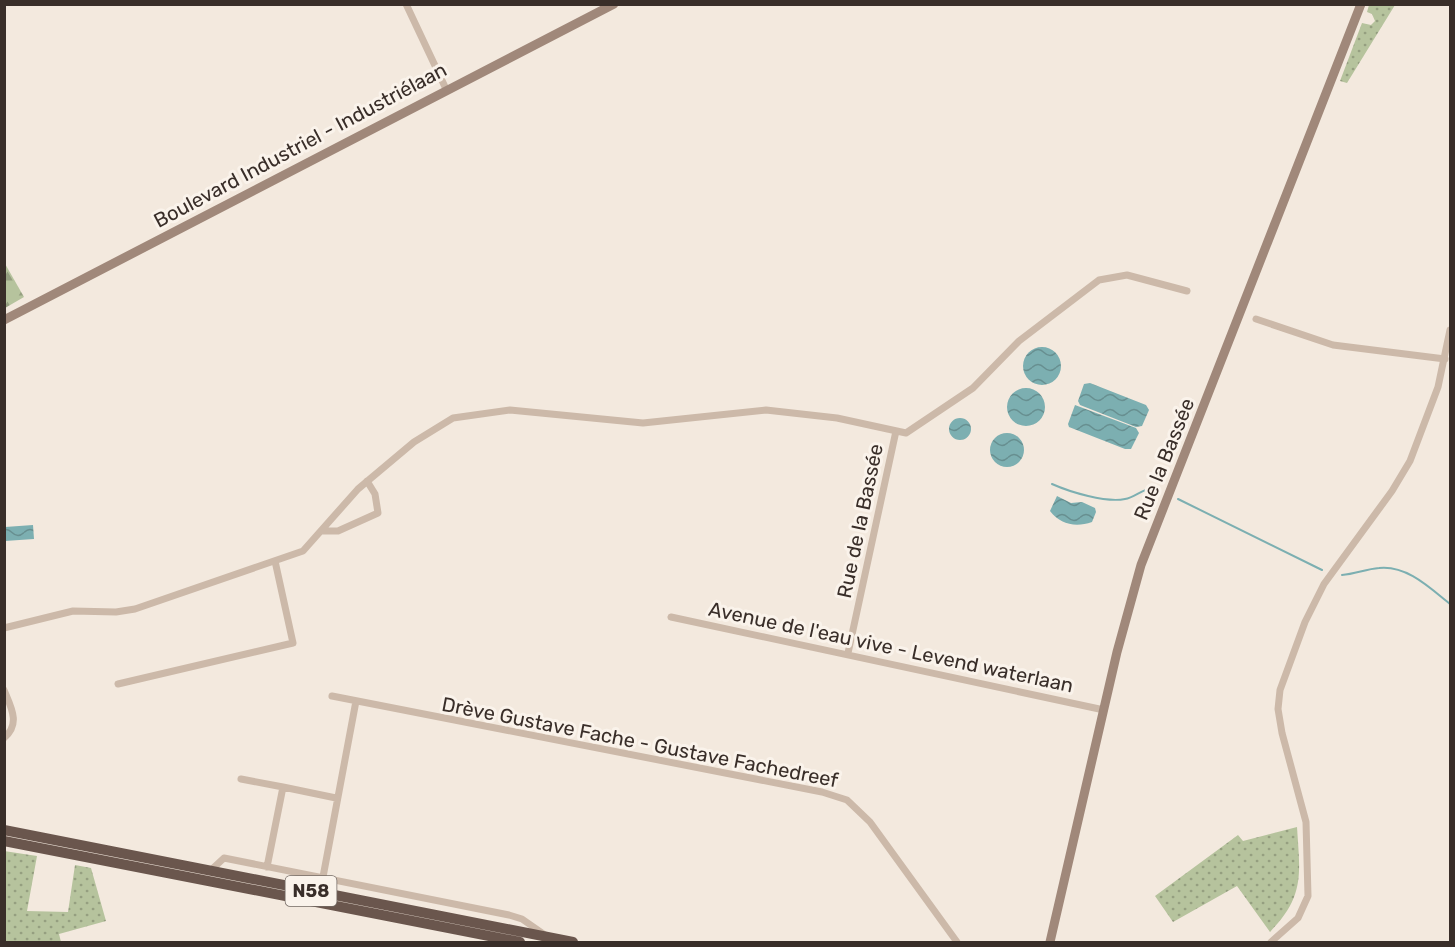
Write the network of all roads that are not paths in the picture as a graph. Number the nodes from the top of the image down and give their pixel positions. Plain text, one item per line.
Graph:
1 (406, 4) edge
2 (614, 4) edge
3 (1361, 4) edge
4 (446, 89) junction
5 (1187, 291) dead end
6 (1256, 319) dead end
7 (4, 320) edge
8 (1450, 330) edge
9 (1445, 359) junction
10 (896, 431) junction
11 (367, 481) junction
12 (322, 531) junction
13 (275, 561) junction
14 (671, 617) dead end
15 (4, 628) edge
16 (848, 653) junction
17 (126, 671) dead end
18 (128, 681) junction
19 (118, 684) dead end
20 (4, 690) edge
21 (332, 696) dead end
22 (356, 701) junction
23 (1104, 710) junction
24 (4, 738) edge
25 (241, 779) dead end
26 (283, 788) junction
27 (336, 798) junction
28 (4, 830) edge
29 (4, 841) edge
30 (267, 867) junction
31 (210, 871) junction
32 (323, 877) junction
33 (547, 937) junction
34 (520, 942) edge
35 (573, 942) edge
36 (957, 942) edge
37 (1050, 942) edge
38 (1271, 942) edge

1 - 4 street
2 - 4 main road, Boulevard Industriel - Industriélaan
3 - 23 main road, Rue la Bassée
4 - 7 main road, Boulevard Industriel - Industriélaan
5 - 10 street
6 - 9 street
8 - 9 street
9 - 38 street
10 - 11 street
10 - 16 street, Rue de la Bassée
11 - 12 street
11 - 12 street
12 - 13 street
13 - 15 street
13 - 18 street
14 - 16 street, Avenue de l'eau vive - Levend waterlaan
16 - 23 street, Avenue de l'eau vive - Levend waterlaan
17 - 18 street
18 - 19 street
20 - 24 street
21 - 22 street, Drève Gustave Fache - Gustave Fachedreef
22 - 27 street
22 - 36 street, Drève Gustave Fache - Gustave Fachedreef
23 - 37 main road, Rue la Bassée
25 - 26 street
26 - 27 street
26 - 30 street
27 - 32 street
28 - 31 highway, N58
29 - 34 highway, N58
30 - 31 street
30 - 32 street
31 - 33 highway, N58
32 - 33 street
33 - 35 highway, N58

